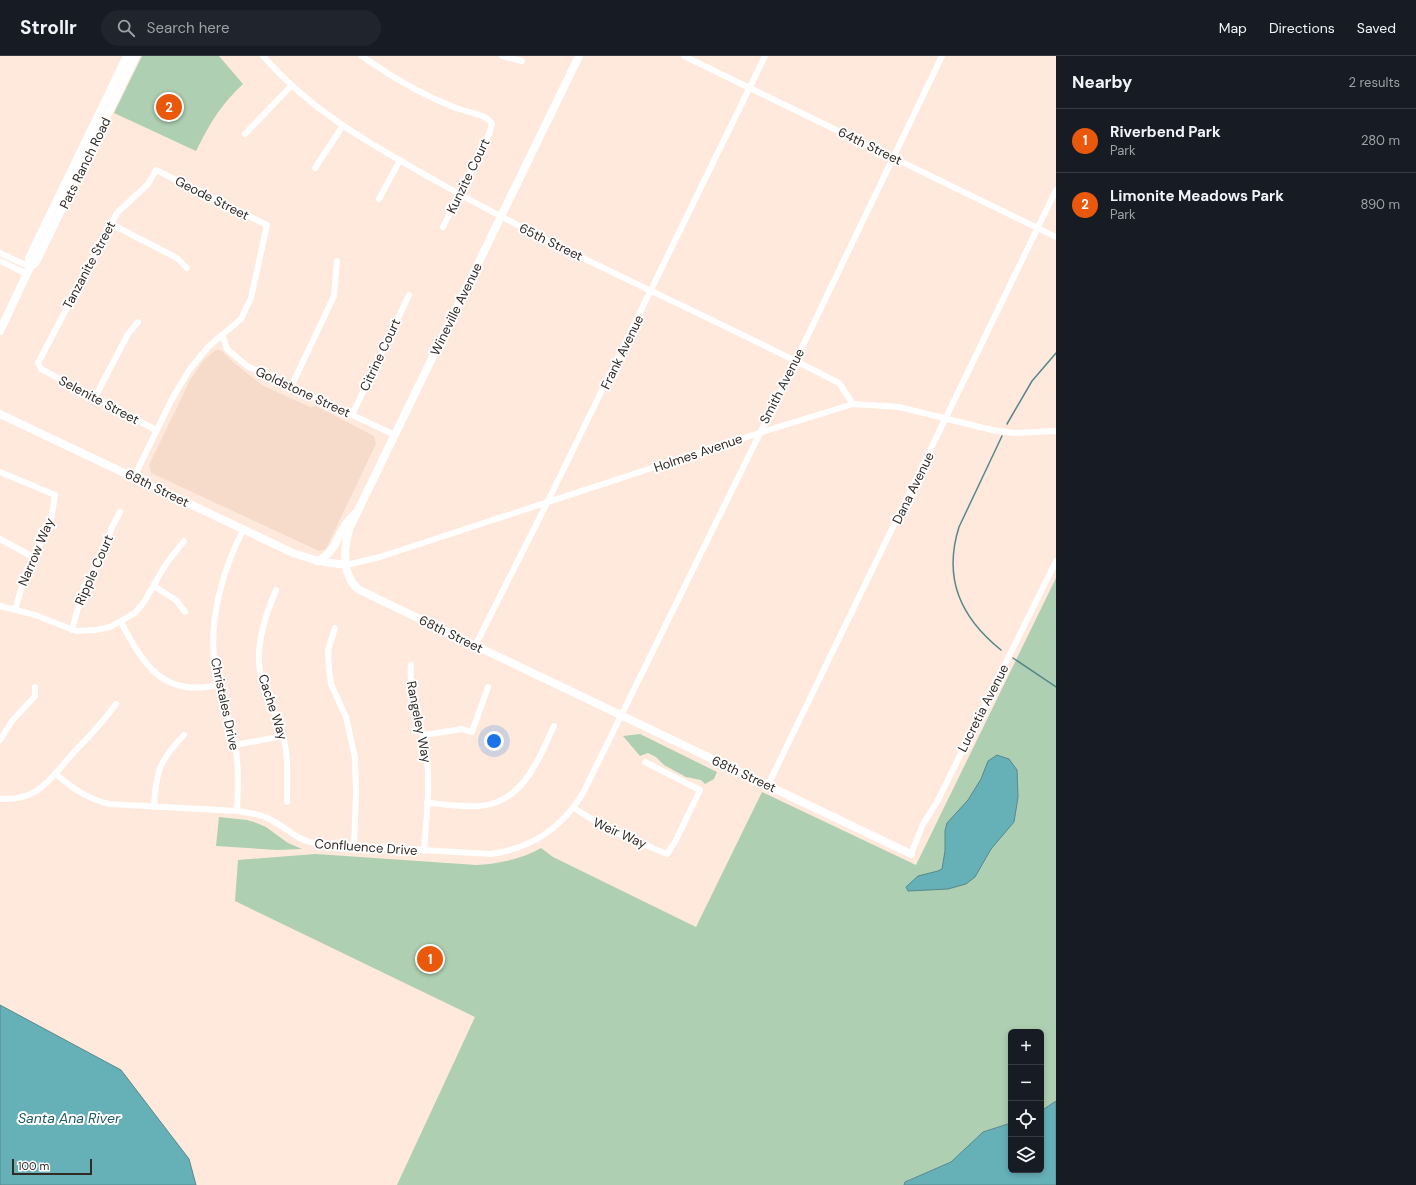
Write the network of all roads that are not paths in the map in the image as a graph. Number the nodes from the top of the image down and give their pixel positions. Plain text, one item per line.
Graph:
1 (127, 56) edge
2 (136, 56) edge
3 (263, 56) edge
4 (362, 56) edge
5 (502, 56) edge
6 (579, 56) edge
7 (684, 56) edge
8 (765, 56) edge
9 (942, 56) edge
10 (372, 59) edge
11 (522, 61) dead end
12 (291, 86) junction
13 (750, 87) junction
14 (342, 127) junction
15 (245, 134) dead end
16 (893, 158) junction
17 (400, 160) junction
18 (315, 168) dead end
19 (156, 170) joint
20 (1056, 190) edge
21 (459, 194) junction
22 (379, 199) dead end
23 (500, 217) junction
24 (111, 224) junction
25 (443, 227) dead end
26 (1038, 228) junction
27 (1056, 237) edge
28 (0, 253) edge
29 (0, 261) edge
30 (337, 261) dead end
31 (187, 268) dead end
32 (29, 271) junction
33 (652, 291) junction
34 (409, 294) dead end
35 (138, 322) dead end
36 (0, 330) edge
37 (222, 335) junction
38 (796, 360) junction
39 (41, 369) joint
40 (292, 387) junction
41 (95, 397) junction
42 (853, 404) junction
43 (0, 414) edge
44 (352, 415) junction
45 (947, 418) junction
46 (156, 430) junction
47 (1056, 431) edge
48 (759, 433) junction
49 (395, 435) junction
50 (0, 472) edge
51 (134, 477) junction
52 (548, 504) junction
53 (120, 512) dead end
54 (357, 512) junction
55 (243, 530) junction
56 (0, 539) edge
57 (184, 541) dead end
58 (32, 557) junction
59 (318, 561) junction
60 (1056, 562) edge
61 (346, 566) junction
62 (1054, 569) edge
63 (154, 586) junction
64 (276, 590) dead end
65 (0, 606) edge
66 (15, 610) junction
67 (185, 612) dead end
68 (121, 622) junction
69 (335, 628) dead end
70 (72, 630) junction
71 (475, 646) junction
72 (411, 665) dead end
73 (218, 685) junction
74 (35, 687) dead end
75 (488, 687) dead end
76 (116, 704) dead end
77 (621, 716) junction
78 (554, 726) dead end
79 (184, 735) dead end
80 (424, 735) junction
81 (283, 736) junction
82 (0, 740) edge
83 (235, 745) junction
84 (645, 762) dead end
85 (56, 774) junction
86 (768, 785) junction
87 (0, 799) edge
88 (287, 802) dead end
89 (428, 803) junction
90 (154, 807) junction
91 (574, 808) junction
92 (237, 811) junction
93 (354, 846) junction
94 (424, 851) junction
95 (911, 854) joint

1 - 32 street, Pats Ranch Road
2 - 32 street, Pats Ranch Road
3 - 12 street, 65th Street
4 - 10 street
5 - 11 street
6 - 23 street, Wineville Avenue
7 - 13 street, 64th Street
8 - 13 street, Frank Avenue
9 - 16 street, Smith Avenue
10 - 21 street, Kunzite Court
12 - 14 street, 65th Street
12 - 15 street
13 - 16 street, 64th Street
13 - 33 street, Frank Avenue
14 - 17 street, 65th Street
14 - 18 street
16 - 26 street, 64th Street
16 - 38 street, Smith Avenue
17 - 21 street, 65th Street
17 - 22 street
19 - 24 street, Tanzanite Street
19 - 37 street, Geode Street
20 - 26 street, Dana Avenue
21 - 23 street, 65th Street
21 - 25 street, Kunzite Court
23 - 33 street, 65th Street
23 - 49 street, Wineville Avenue
24 - 31 street
24 - 39 street, Tanzanite Street
26 - 27 street, 64th Street
26 - 45 street, Dana Avenue
28 - 32 street
29 - 32 street
30 - 40 street
32 - 36 street, Pats Ranch Road
33 - 38 street, 65th Street
33 - 52 street, Frank Avenue
34 - 44 street, Citrine Court
35 - 41 street
37 - 40 street, Goldstone Street
37 - 46 street
38 - 42 street, 65th Street
38 - 48 street, Smith Avenue
39 - 41 street, Selenite Street
40 - 44 street, Goldstone Street
41 - 46 street, Selenite Street
42 - 45 street, Holmes Avenue
42 - 48 street, Holmes Avenue
43 - 51 street, 68th Street
44 - 49 street, Goldstone Street
45 - 47 street, Holmes Avenue
45 - 86 street, Dana Avenue
46 - 51 street
48 - 52 street, Holmes Avenue
48 - 77 street, Smith Avenue
49 - 54 street, Wineville Avenue
50 - 58 street, Narrow Way
51 - 55 street, 68th Street
52 - 61 street, Holmes Avenue
52 - 71 street, Frank Avenue
53 - 70 street, Ripple Court
54 - 59 street
54 - 61 street, Wineville Avenue
55 - 59 street, 68th Street
55 - 73 street, Christales Drive
56 - 58 street
57 - 63 street
58 - 66 street, Narrow Way
59 - 61 street, 68th Street
60 - 62 street, Lucretia Avenue
61 - 71 street, 68th Street
62 - 95 street, Lucretia Avenue
63 - 67 street
63 - 68 street
64 - 81 street, Cache Way
65 - 66 street
66 - 70 street
68 - 70 street
68 - 73 street
69 - 93 street
71 - 77 street, 68th Street
72 - 80 street, Rangeley Way
73 - 83 street, Christales Drive
74 - 82 street
75 - 80 street
76 - 85 street
77 - 86 street, 68th Street
77 - 91 street, Confluence Drive
78 - 89 street
79 - 90 street
80 - 89 street, Rangeley Way
81 - 83 street
81 - 88 street, Cache Way
83 - 92 street, Christales Drive
84 - 91 street, Weir Way
85 - 87 street
85 - 90 street, Confluence Drive
86 - 95 street, 68th Street
89 - 94 street, Rangeley Way
90 - 92 street, Confluence Drive
91 - 94 street, Confluence Drive
92 - 93 street, Confluence Drive
93 - 94 street, Confluence Drive

